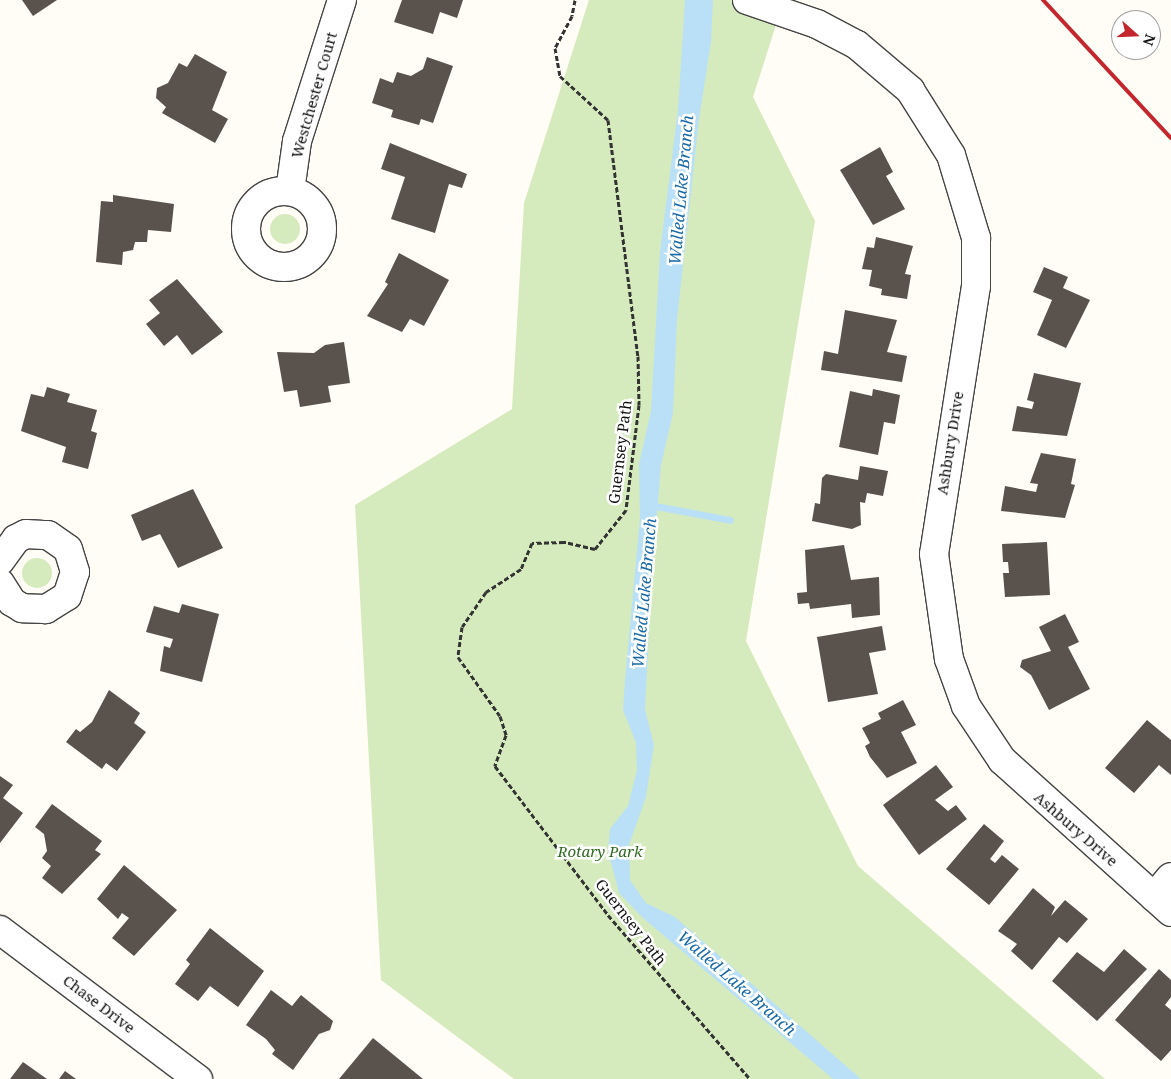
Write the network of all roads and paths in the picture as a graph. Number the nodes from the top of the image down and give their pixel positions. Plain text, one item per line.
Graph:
1 (342, 0) edge
2 (575, 0) edge
3 (747, 0) edge
4 (290, 191) dead end
5 (0, 561) edge
6 (5, 602) edge
7 (1165, 895) edge
8 (0, 930) edge
9 (198, 1079) edge
10 (750, 1079) edge

1 - 4 street, Westchester Court
2 - 10 path, Guernsey Path
3 - 7 street, Ashbury Drive
5 - 6 street
8 - 9 street, Chase Drive

